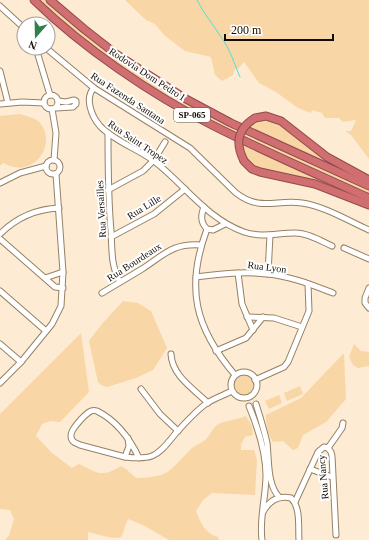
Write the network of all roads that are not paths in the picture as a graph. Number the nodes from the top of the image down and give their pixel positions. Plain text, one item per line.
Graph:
1 (34, 0) edge
2 (50, 0) edge
3 (0, 6) edge
4 (16, 21) edge
5 (38, 56) edge
6 (55, 56) edge
7 (0, 71) edge
8 (94, 88) junction
9 (50, 95) junction
10 (58, 101) junction
11 (8, 103) junction
12 (44, 103) junction
13 (0, 104) edge
14 (54, 109) junction
15 (108, 133) junction
16 (165, 142) dead end
17 (54, 160) junction
18 (154, 160) junction
19 (46, 166) junction
20 (56, 174) junction
21 (369, 180) edge
22 (0, 183) edge
23 (369, 186) edge
24 (185, 189) junction
25 (108, 190) junction
26 (369, 198) edge
27 (369, 205) edge
28 (204, 206) junction
29 (59, 208) junction
30 (225, 224) junction
31 (207, 229) junction
32 (369, 230) edge
33 (0, 234) edge
34 (270, 236) junction
35 (111, 237) junction
36 (0, 239) edge
37 (201, 245) junction
38 (332, 246) dead end
39 (344, 248) dead end
40 (369, 259) edge
41 (63, 272) junction
42 (238, 273) junction
43 (268, 274) junction
44 (196, 277) junction
45 (45, 278) junction
46 (120, 282) junction
47 (308, 284) junction
48 (63, 288) junction
49 (369, 288) edge
50 (0, 291) edge
51 (102, 293) dead end
52 (333, 294) dead end
53 (369, 308) edge
54 (248, 317) junction
55 (263, 317) junction
56 (302, 327) junction
57 (253, 330) junction
58 (46, 331) junction
59 (0, 344) edge
60 (216, 351) junction
61 (171, 354) dead end
62 (21, 362) junction
63 (235, 376) junction
64 (255, 380) junction
65 (0, 383) edge
66 (142, 389) dead end
67 (232, 391) junction
68 (254, 399) junction
69 (247, 402) junction
70 (208, 403) junction
71 (343, 423) dead end
72 (178, 431) junction
73 (128, 437) junction
74 (328, 448) junction
75 (125, 457) junction
76 (139, 458) junction
77 (310, 469) junction
78 (332, 477) junction
79 (279, 497) junction
80 (295, 502) junction
81 (262, 514) junction
82 (336, 535) dead end
83 (262, 540) edge
84 (299, 540) edge

1 - 26 highway, Rodovia Dom Pedro I / SP-065
2 - 23 highway, Rodovia Dom Pedro I / SP-065
3 - 4 street
5 - 9 street
6 - 8 street, Rua Fazenda Santana
7 - 11 street
8 - 15 street, Rua Saint Tropez
8 - 32 street, Rua Fazenda Santana
9 - 10 street
9 - 12 street
10 - 14 street
10 - 14 street
11 - 12 street
11 - 13 street
12 - 14 street
14 - 17 street
15 - 18 street, Rua Saint Tropez
15 - 25 street, Rua Versailles
16 - 18 street
17 - 19 street
17 - 20 street
18 - 24 street, Rua Saint Tropez
18 - 25 street
19 - 20 street
19 - 22 street
20 - 29 street
21 - 27 highway, bridge
24 - 28 street, Rua Saint Tropez
24 - 35 street, Rua Lille
25 - 35 street, Rua Versailles
28 - 30 street, Rua Saint Tropez
28 - 31 street
29 - 33 street
29 - 41 street
30 - 31 street
30 - 34 street, Rua Saint Tropez
31 - 37 street
34 - 38 street, Rua Saint Tropez
34 - 43 street
35 - 46 street, Rua Versailles
36 - 45 street
37 - 44 street
37 - 46 street, Rua Bourdeaux
39 - 40 street
41 - 45 street
41 - 48 street
42 - 43 street, Rua Lyon
42 - 44 street, Rua Lyon
42 - 54 street
43 - 47 street, Rua Lyon
44 - 60 street
45 - 48 street
46 - 51 street, Rua Bourdeaux
47 - 52 street, Rua Lyon
47 - 56 street
48 - 58 street
49 - 53 street
50 - 58 street
54 - 55 street
54 - 57 street
55 - 56 street
55 - 57 street
56 - 64 street
57 - 60 street
58 - 62 street
59 - 62 street
60 - 63 street
61 - 70 street
62 - 65 street
63 - 64 street
63 - 67 street
64 - 68 street
66 - 72 street
67 - 69 street
67 - 70 street
68 - 69 street
68 - 79 street
69 - 81 street
70 - 72 street
71 - 74 street, Rua Nancy
72 - 76 street
73 - 75 street
73 - 75 street
73 - 76 street
74 - 77 street
74 - 78 street, Rua Nancy
75 - 76 street
77 - 78 street
77 - 80 street
78 - 82 street, Rua Nancy
79 - 80 street
79 - 81 street
80 - 84 street
81 - 83 street

